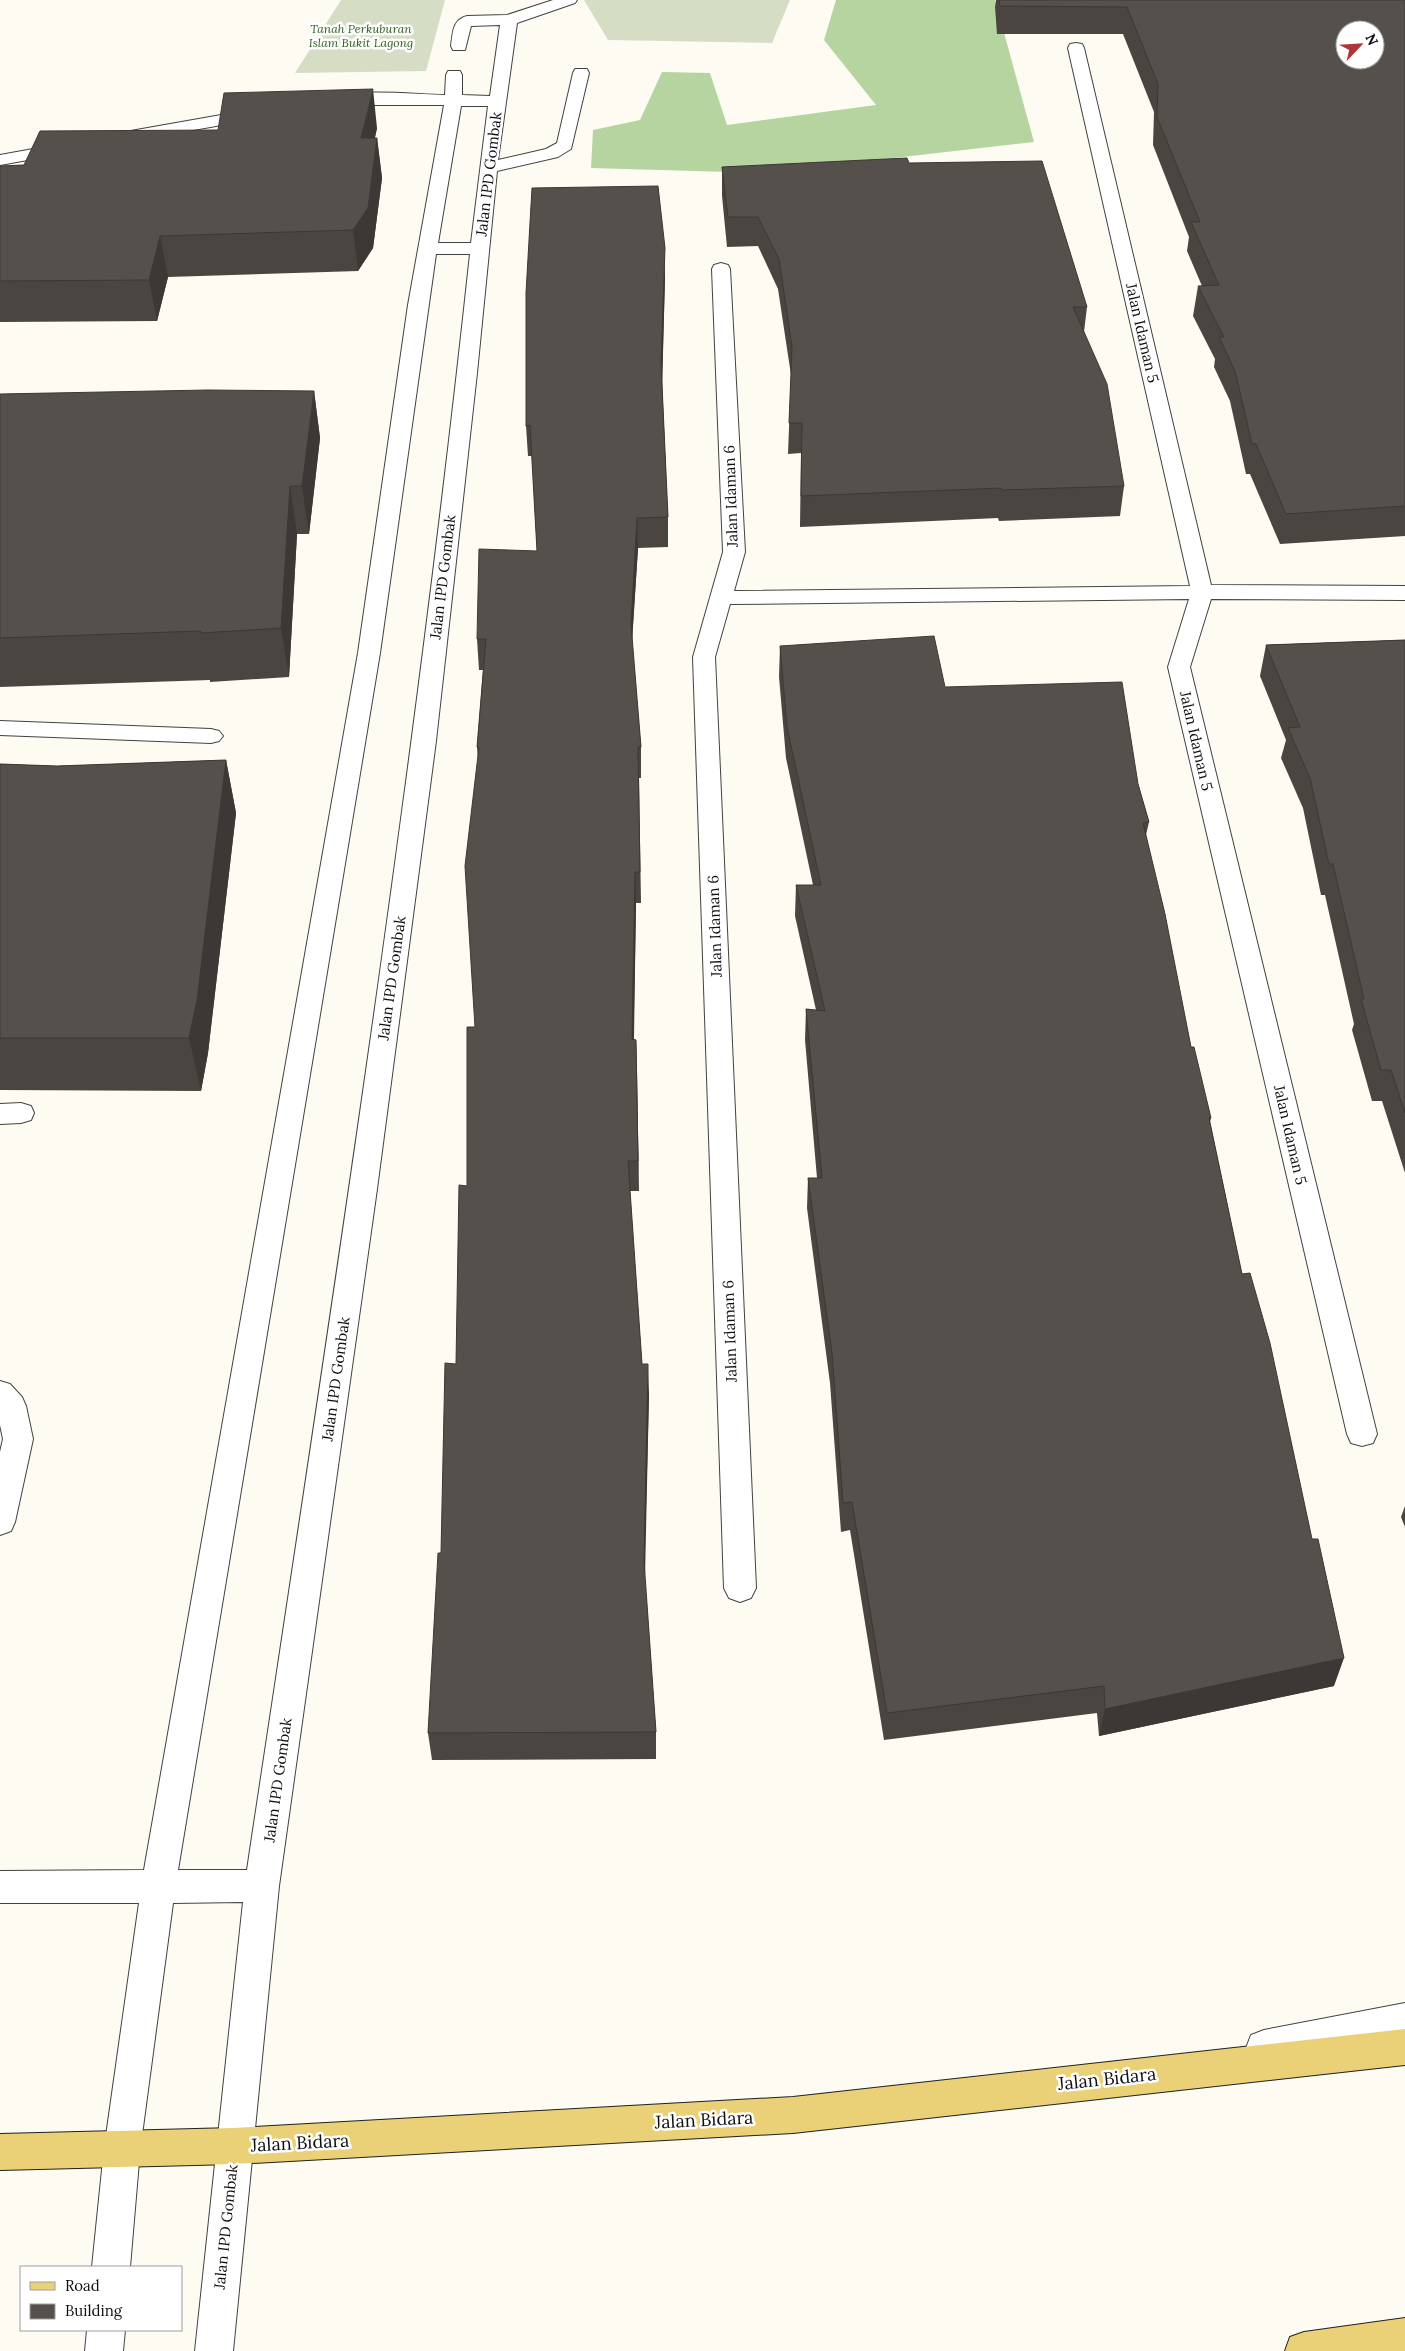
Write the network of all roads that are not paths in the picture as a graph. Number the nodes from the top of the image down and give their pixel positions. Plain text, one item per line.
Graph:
1 (569, 0) edge
2 (509, 20) junction
3 (459, 46) dead end
4 (1076, 48) dead end
5 (581, 73) dead end
6 (453, 87) junction
7 (498, 101) junction
8 (317, 104) edge
9 (271, 112) edge
10 (108, 140) edge
11 (78, 146) edge
12 (0, 160) edge
13 (488, 168) junction
14 (428, 248) junction
15 (479, 249) junction
16 (722, 269) dead end
17 (1202, 592) junction
18 (1405, 593) edge
19 (721, 598) junction
20 (0, 728) edge
21 (211, 736) dead end
22 (0, 1393) edge
23 (1362, 1434) dead end
24 (0, 1522) edge
25 (740, 1588) dead end
26 (262, 1886) junction
27 (0, 1887) edge
28 (158, 1887) junction
29 (1405, 2020) edge
30 (1405, 2047) edge
31 (1105, 2080) junction
32 (234, 2146) junction
33 (122, 2150) junction
34 (0, 2152) edge
35 (111, 2266) edge
36 (106, 2331) edge
37 (1405, 2337) edge
38 (104, 2351) edge
39 (214, 2351) edge
40 (1304, 2351) edge

1 - 2 street
2 - 3 street
2 - 7 street
4 - 17 street, Jalan Idaman 5
5 - 13 street
6 - 7 street, Jalan IPD Gombak
6 - 8 street, Jalan IPD Gombak
6 - 14 street
7 - 13 street, Jalan IPD Gombak
9 - 10 street
11 - 12 street
13 - 15 street, Jalan IPD Gombak
14 - 15 street
14 - 28 street
15 - 26 street, Jalan IPD Gombak
16 - 19 street, Jalan Idaman 6
17 - 18 street
17 - 19 street
17 - 23 street, Jalan Idaman 5
19 - 25 street, Jalan Idaman 6
20 - 21 street
22 - 24 street
26 - 28 street
26 - 32 street, Jalan IPD Gombak
27 - 28 street
28 - 33 street
29 - 31 street
30 - 31 main road, Jalan Bidara
31 - 32 main road, Jalan Bidara
32 - 33 main road, Jalan Bidara
32 - 39 street, Jalan IPD Gombak
33 - 34 main road, Jalan Bidara
33 - 35 street
36 - 38 street
37 - 40 main road

